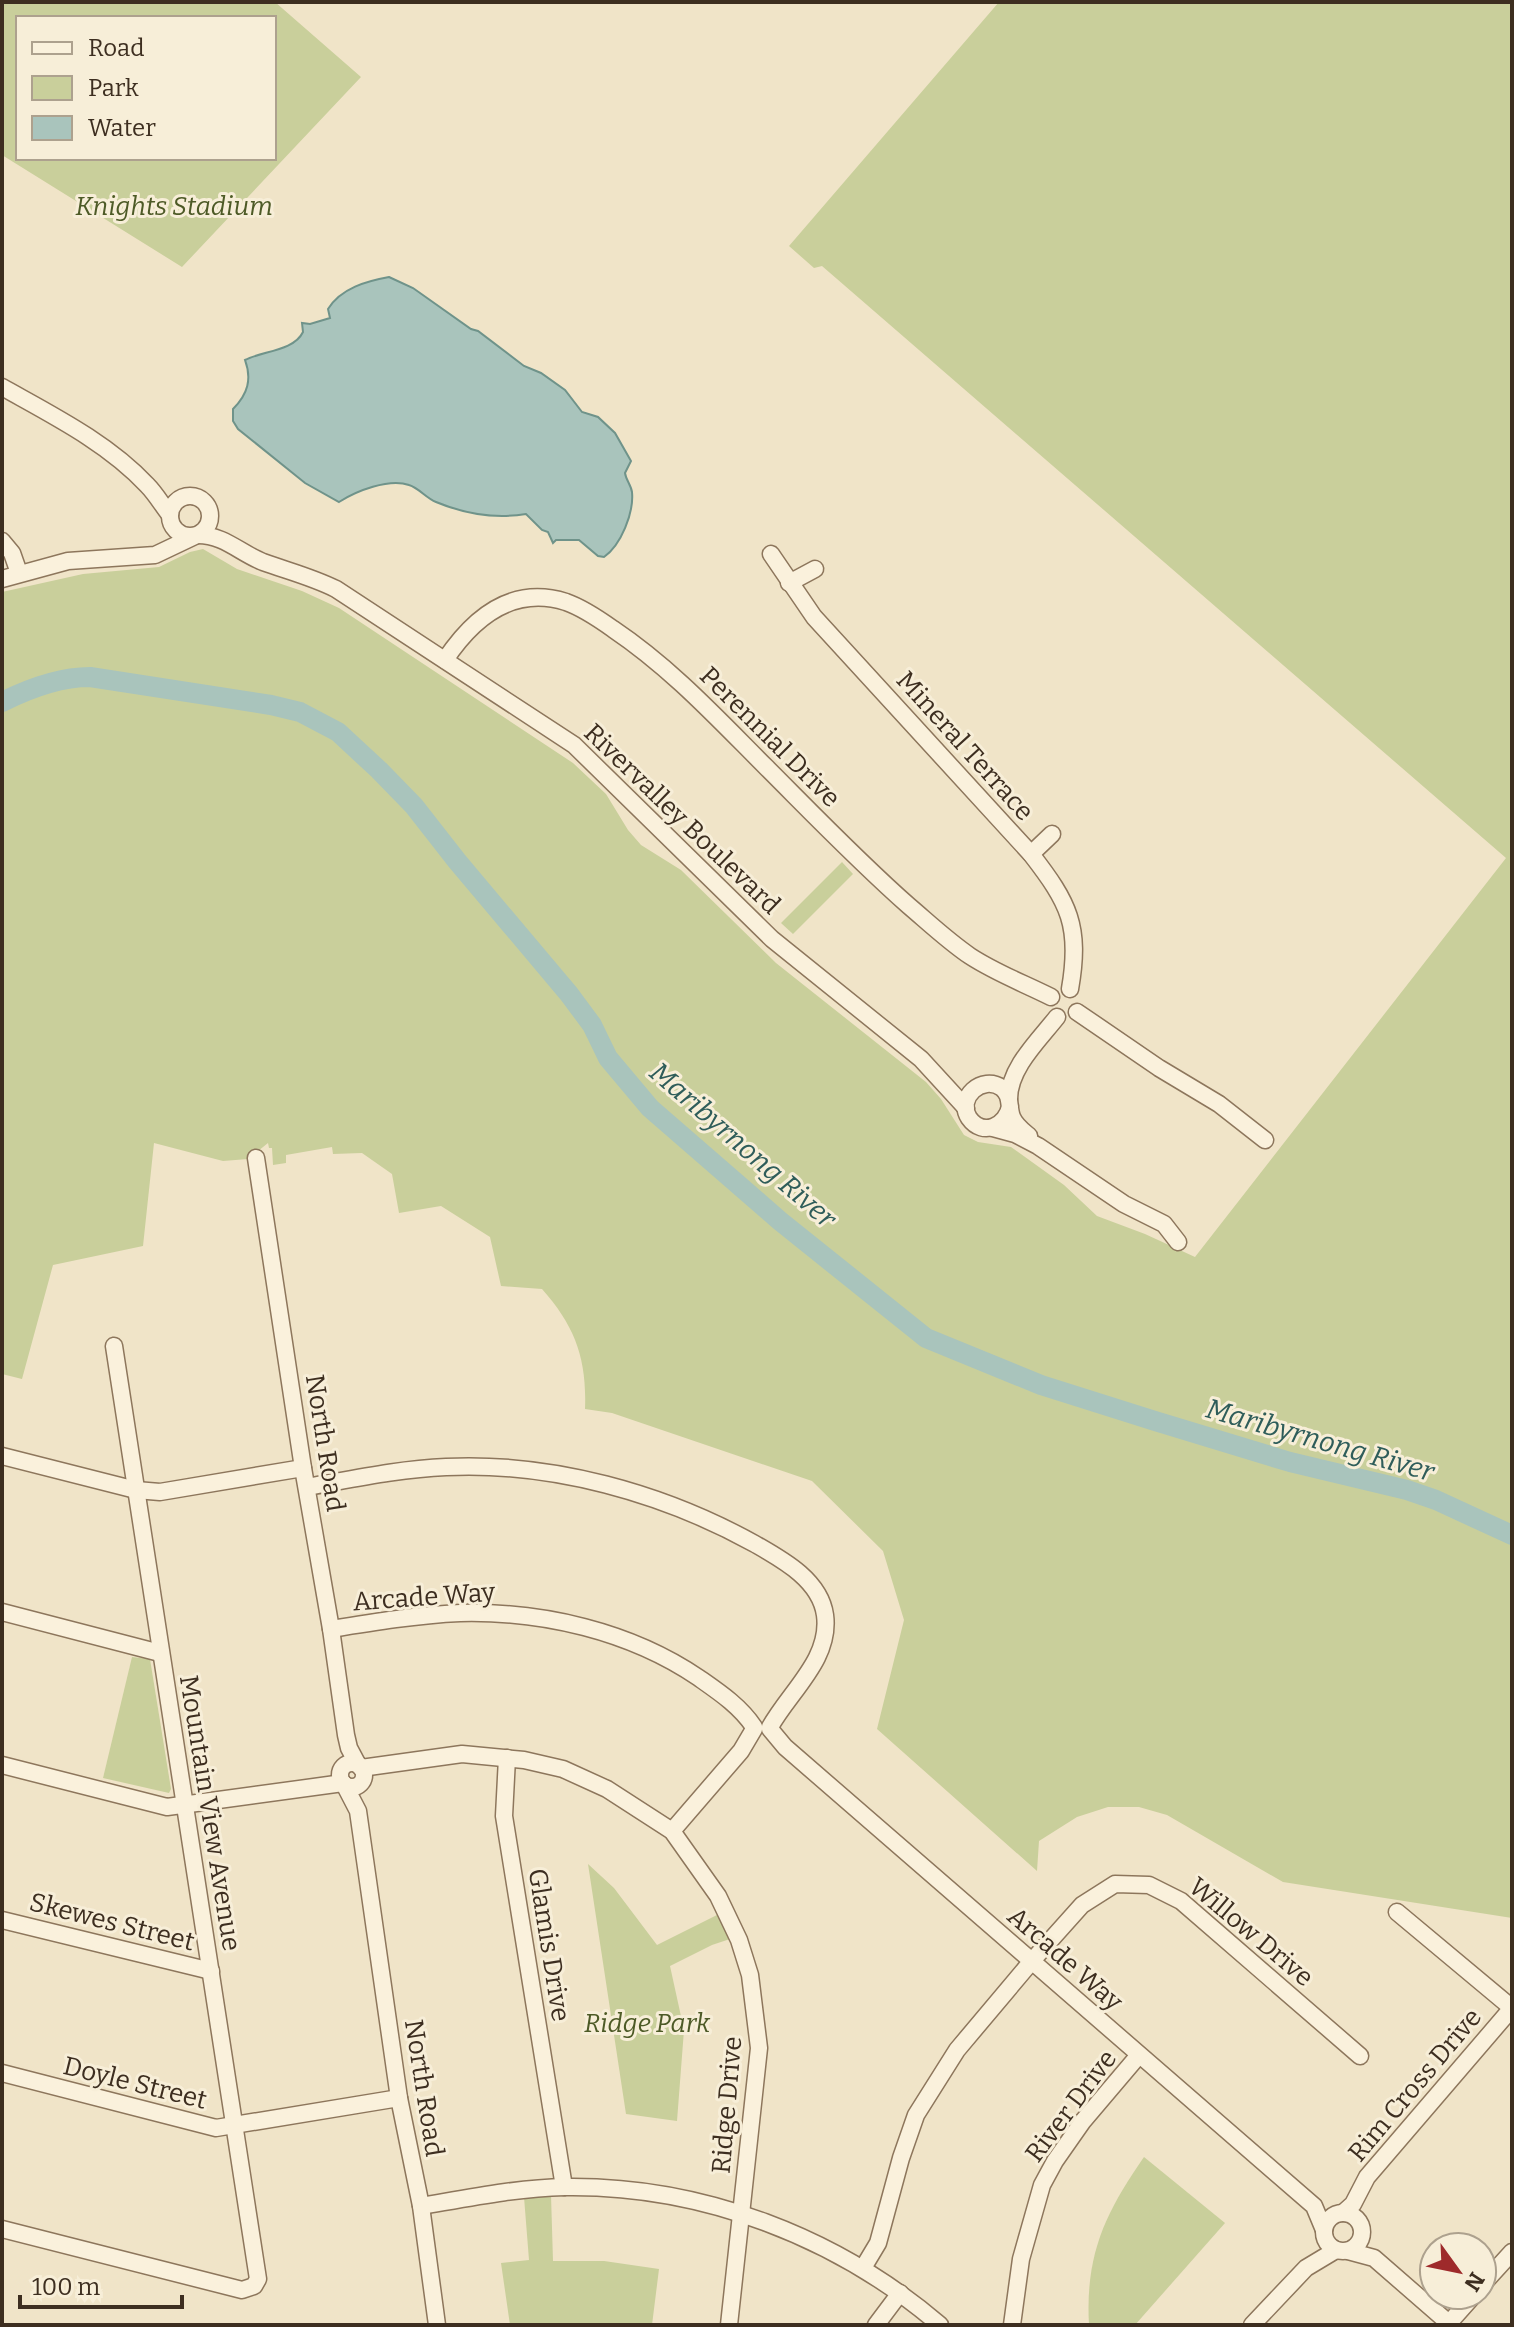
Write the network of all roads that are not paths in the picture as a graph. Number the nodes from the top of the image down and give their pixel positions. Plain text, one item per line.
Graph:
1 (2, 387) edge
2 (142, 480) junction
3 (186, 496) junction
4 (208, 508) junction
5 (170, 517) junction
6 (196, 535) junction
7 (2, 541) edge
8 (230, 543) junction
9 (140, 554) junction
10 (771, 554) dead end
11 (815, 569) dead end
12 (19, 573) junction
13 (2, 579) edge
14 (789, 583) junction
15 (445, 660) junction
16 (1052, 834) dead end
17 (1031, 854) junction
18 (1070, 989) junction
19 (1051, 997) junction
20 (1077, 1012) junction
21 (1057, 1017) junction
22 (1030, 1052) junction
23 (921, 1059) junction
24 (984, 1084) junction
25 (1010, 1102) junction
26 (966, 1108) junction
27 (993, 1128) junction
28 (1265, 1140) dead end
29 (1038, 1146) junction
30 (256, 1158) dead end
31 (1178, 1242) dead end
32 (114, 1346) dead end
33 (2, 1456) edge
34 (303, 1468) junction
35 (307, 1487) junction
36 (136, 1490) junction
37 (2, 1612) edge
38 (331, 1629) junction
39 (160, 1653) junction
40 (762, 1728) junction
41 (507, 1758) junction
42 (2, 1765) edge
43 (352, 1774) junction
44 (184, 1806) junction
45 (672, 1831) junction
46 (1397, 1912) dead end
47 (2, 1920) edge
48 (1031, 1962) junction
49 (211, 1971) junction
50 (1512, 2008) edge
51 (1139, 2055) junction
52 (1360, 2056) dead end
53 (2, 2073) edge
54 (399, 2098) junction
55 (235, 2124) junction
56 (564, 2187) junction
57 (1358, 2196) junction
58 (421, 2206) junction
59 (1314, 2206) junction
60 (742, 2213) junction
61 (1340, 2214) junction
62 (1361, 2228) junction
63 (2, 2229) edge
64 (1325, 2233) junction
65 (1342, 2250) junction
66 (1512, 2252) edge
67 (1374, 2258) junction
68 (1498, 2267) edge
69 (863, 2268) junction
70 (1306, 2268) junction
71 (900, 2293) junction
72 (1441, 2322) edge
73 (437, 2325) edge
74 (729, 2325) edge
75 (876, 2325) edge
76 (940, 2325) edge
77 (1012, 2325) edge
78 (1252, 2325) edge

1 - 2 street
2 - 3 street
2 - 5 street
3 - 4 street
3 - 5 street
4 - 6 street
4 - 8 street, Rivervalley Boulevard
5 - 6 street
5 - 9 street
6 - 8 street, Rivervalley Boulevard
6 - 9 street
7 - 12 street
8 - 15 street, Rivervalley Boulevard
9 - 12 street
10 - 14 street, Mineral Terrace
11 - 14 street
12 - 13 street
14 - 17 street, Mineral Terrace
15 - 19 street, Perennial Drive
15 - 23 street, Rivervalley Boulevard
16 - 17 street
17 - 18 street, Mineral Terrace
18 - 19 street
18 - 20 street
19 - 21 street
20 - 21 street
20 - 28 street
21 - 22 street
22 - 24 street
22 - 25 street
23 - 24 street, Rivervalley Boulevard
23 - 26 street, Rivervalley Boulevard
24 - 25 street
24 - 26 street
25 - 27 street
25 - 29 street
26 - 27 street
27 - 29 street
29 - 31 street
30 - 34 street, North Road
32 - 36 street, Mountain View Avenue
33 - 36 street
34 - 35 street, North Road
34 - 36 street
35 - 38 street, North Road
35 - 40 street
36 - 39 street, Mountain View Avenue
37 - 39 street
38 - 40 street, Arcade Way
38 - 43 street, North Road
39 - 44 street, Mountain View Avenue
40 - 45 street
40 - 48 street, Arcade Way
41 - 43 street, Ridge Drive
41 - 45 street, Ridge Drive
41 - 56 street, Glamis Drive
42 - 44 street, Ridge Drive
43 - 44 street, Ridge Drive
43 - 54 street, North Road
44 - 49 street, Mountain View Avenue
45 - 60 street, Ridge Drive
46 - 50 street
47 - 49 street, Skewes Street
48 - 51 street, Arcade Way
48 - 52 street, Willow Drive
48 - 69 street, Willow Drive
49 - 55 street, Mountain View Avenue
50 - 57 street, Rim Cross Drive
51 - 59 street, Arcade Way
51 - 77 street, River Drive
53 - 55 street, Doyle Street
54 - 55 street, Doyle Street
54 - 58 street, North Road
55 - 63 street, Mountain View Avenue
56 - 58 street
56 - 60 street
57 - 61 street, Rim Cross Drive
57 - 62 street, Rim Cross Drive
58 - 73 street, North Road
59 - 61 street, Arcade Way
59 - 64 street, Arcade Way
60 - 69 street
60 - 74 street, Ridge Drive
61 - 62 street
61 - 64 street
62 - 65 street
62 - 67 street
64 - 65 street
64 - 70 street
65 - 67 street
65 - 70 street
66 - 68 street
67 - 72 street
69 - 71 street
70 - 78 street
71 - 75 street
71 - 76 street

